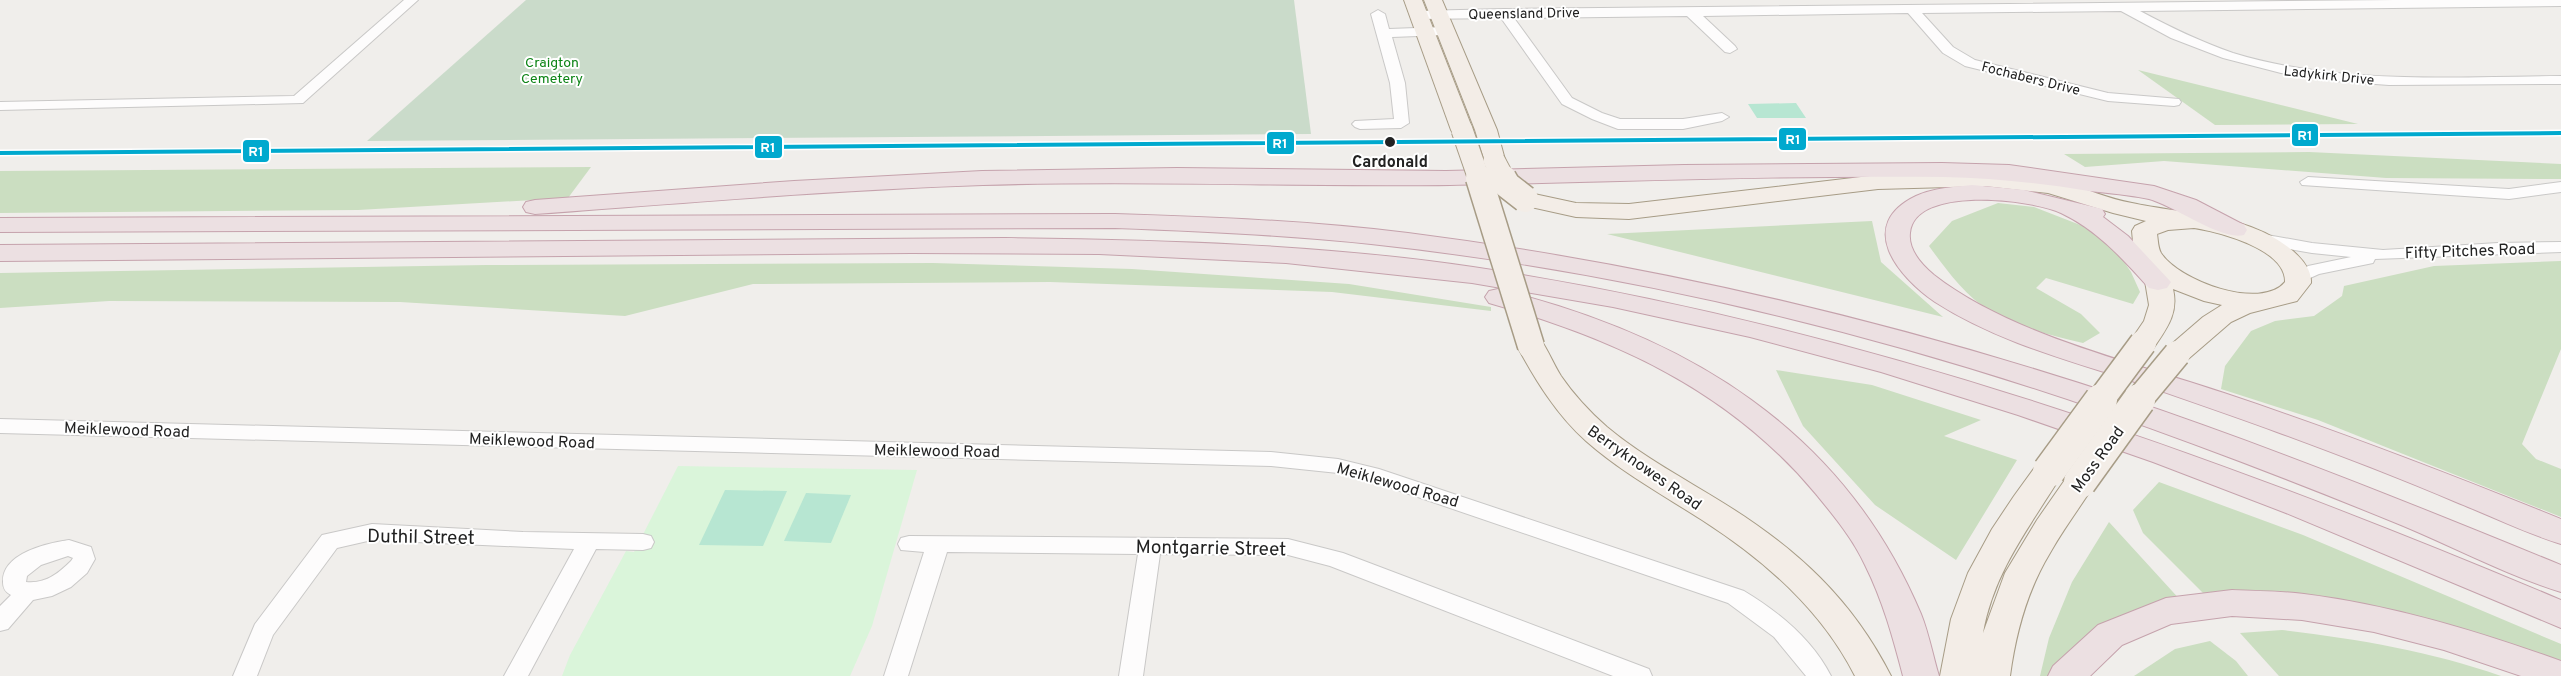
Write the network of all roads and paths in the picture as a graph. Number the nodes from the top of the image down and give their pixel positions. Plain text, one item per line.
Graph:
1 (412, 0) edge
2 (2561, 2) edge
3 (2117, 3) edge
4 (1910, 8) junction
5 (1691, 12) junction
6 (1504, 13) junction
7 (1378, 14) dead end
8 (1428, 15) edge
9 (1383, 33) junction
10 (1730, 49) dead end
11 (2561, 80) edge
12 (2174, 102) dead end
13 (0, 106) edge
14 (1722, 117) dead end
15 (1360, 124) dead end
16 (1494, 160) junction
17 (2308, 182) dead end
18 (2561, 187) edge
19 (1484, 193) junction
20 (2063, 206) junction
21 (2093, 214) junction
22 (1632, 217) junction
23 (2193, 221) junction
24 (242, 224) junction
25 (0, 225) edge
26 (2245, 234) junction
27 (1168, 247) junction
28 (2560, 247) edge
29 (0, 253) edge
30 (2383, 254) junction
31 (2153, 266) junction
32 (2299, 278) junction
33 (2273, 300) junction
34 (0, 426) edge
35 (2561, 532) edge
36 (589, 540) junction
37 (643, 542) dead end
38 (909, 544) dead end
39 (938, 545) junction
40 (1150, 546) junction
41 (2561, 579) edge
42 (28, 591) dead end
43 (2561, 615) edge
44 (0, 622) edge
45 (245, 676) edge
46 (516, 676) edge
47 (896, 676) edge
48 (1131, 676) edge
49 (1640, 676) edge
50 (1819, 676) edge
51 (1873, 676) edge
52 (1922, 676) edge
53 (1958, 676) edge
54 (1992, 676) edge
55 (2066, 676) edge
56 (2561, 676) edge

1 - 13 street
2 - 3 street, Queensland Drive
3 - 4 street, Queensland Drive
3 - 11 street, Ladykirk Drive
4 - 5 street, Queensland Drive
4 - 12 street, Fochabers Drive
5 - 6 street, Queensland Drive
5 - 10 street
6 - 8 street, Queensland Drive
6 - 14 street
7 - 9 street
8 - 9 street
8 - 16 main road
8 - 19 main road, Berryknowes Road, bridge
9 - 15 street
16 - 19 main road
16 - 22 main road, bridge
17 - 18 street
19 - 22 main road
19 - 51 main road, Berryknowes Road, bridge
20 - 21 highway
20 - 31 highway
20 - 35 highway
21 - 22 main road
21 - 31 main road
22 - 23 main road
23 - 26 main road
23 - 31 main road, Moss Road
24 - 25 highway
24 - 26 highway
24 - 41 highway
26 - 30 street, Fifty Pitches Road
26 - 32 main road
27 - 29 highway
27 - 43 highway
27 - 52 highway
28 - 30 street, Fifty Pitches Road
30 - 32 street, Fifty Pitches Road
31 - 33 main road
31 - 53 main road, Moss Road, bridge
32 - 33 main road
33 - 54 main road, Moss Road, bridge
34 - 50 street, Meiklewood Road
36 - 37 street, Duthil Street
36 - 45 street, Duthil Street
36 - 46 street
38 - 39 street, Montgarrie Street
39 - 40 street, Montgarrie Street
39 - 47 street
40 - 48 street
40 - 49 street, Montgarrie Street
42 - 44 street
55 - 56 highway

